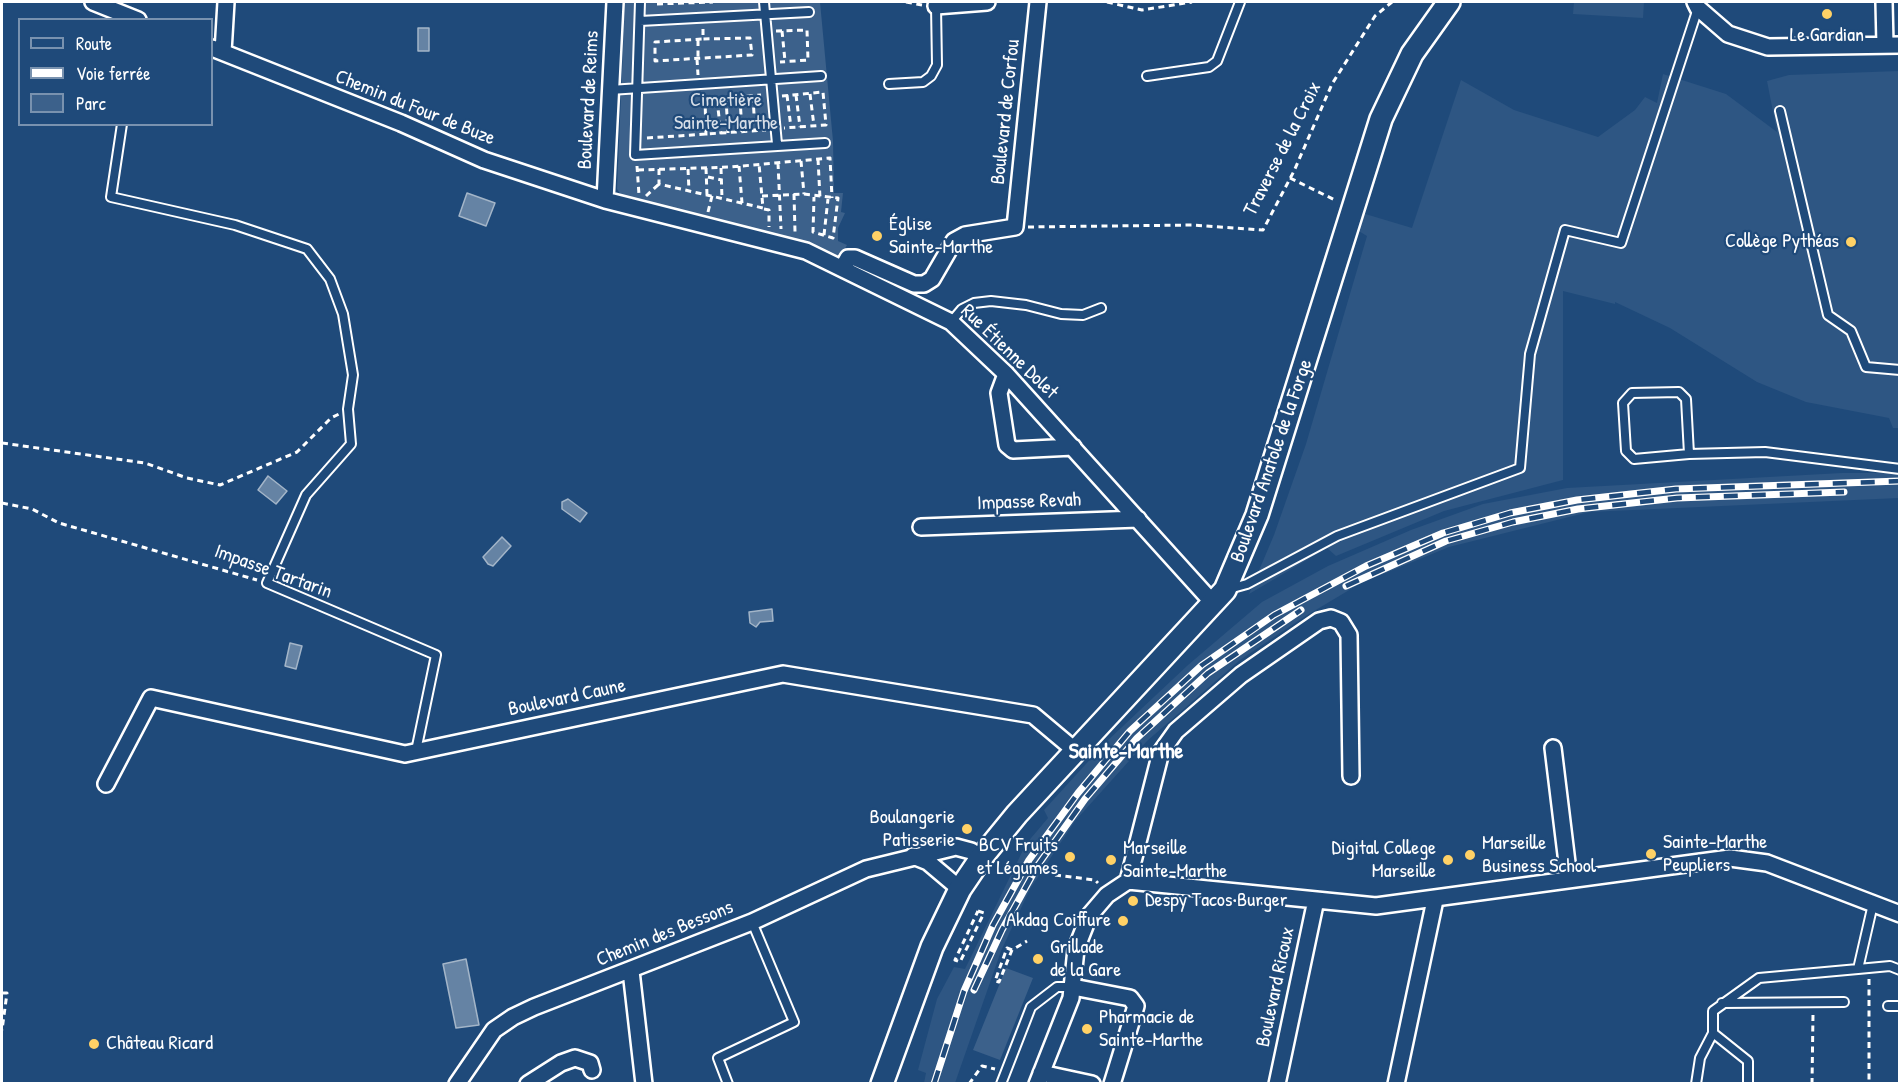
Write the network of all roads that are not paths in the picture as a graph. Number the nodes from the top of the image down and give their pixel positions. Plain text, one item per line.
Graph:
1 (93, 2) edge
2 (226, 2) edge
3 (615, 2) edge
4 (640, 2) edge
5 (764, 2) edge
6 (987, 2) edge
7 (1038, 2) edge
8 (1240, 2) edge
9 (1449, 2) edge
10 (1458, 2) edge
11 (1884, 2) edge
12 (1696, 5) edge
13 (936, 6) joint
14 (809, 12) dead end
15 (764, 14) junction
16 (133, 18) edge
17 (640, 21) junction
18 (1432, 25) junction
19 (1892, 45) edge
20 (217, 50) edge
21 (821, 76) dead end
22 (1147, 76) dead end
23 (770, 79) junction
24 (889, 84) dead end
25 (638, 88) junction
26 (610, 90) junction
27 (1780, 111) dead end
28 (122, 126) edge
29 (825, 142) dead end
30 (777, 144) junction
31 (605, 200) junction
32 (843, 267) junction
33 (1101, 308) dead end
34 (951, 322) junction
35 (1899, 370) edge
36 (1006, 374) junction
37 (1073, 447) junction
38 (1689, 454) junction
39 (1899, 469) edge
40 (1138, 519) junction
41 (921, 527) dead end
42 (1220, 597) junction
43 (1553, 748) dead end
44 (416, 751) junction
45 (1077, 752) junction
46 (1351, 776) dead end
47 (106, 784) dead end
48 (913, 856) junction
49 (981, 858) junction
50 (1569, 879) junction
51 (1128, 881) junction
52 (960, 889) junction
53 (1316, 900) junction
54 (1435, 900) junction
55 (1873, 904) junction
56 (1899, 914) edge
57 (752, 922) junction
58 (1858, 969) junction
59 (1899, 970) edge
60 (631, 971) junction
61 (1073, 987) junction
62 (1844, 1002) dead end
63 (1721, 1004) junction
64 (1888, 1006) dead end
65 (1899, 1006) edge
66 (1713, 1033) junction
67 (592, 1070) dead end
68 (1039, 1078) edge
69 (457, 1083) edge
70 (528, 1083) edge
71 (644, 1083) edge
72 (728, 1083) edge
73 (882, 1083) edge
74 (1001, 1083) edge
75 (1092, 1083) edge
76 (1112, 1083) edge
77 (1277, 1083) edge
78 (1396, 1083) edge
79 (1696, 1083) edge
80 (1748, 1083) edge

1 - 16 street
2 - 20 street
3 - 26 street, Boulevard de Reims
4 - 17 lane
5 - 15 lane
6 - 13 street
7 - 32 street, Boulevard de Corfou
8 - 22 lane
9 - 18 main road, Boulevard Anatole de la Forge
10 - 18 main road, Boulevard Anatole de la Forge
11 - 19 street
12 - 19 street
12 - 42 lane
13 - 24 lane
14 - 15 lane
15 - 17 lane
15 - 23 lane
17 - 25 lane
18 - 42 main road, Boulevard Anatole de la Forge
20 - 31 street, Chemin du Four de Buze
21 - 23 lane
23 - 25 lane
23 - 30 lane
25 - 26 lane
25 - 30 lane
26 - 31 street, Boulevard de Reims
27 - 35 lane
28 - 44 lane, Impasse Tartarin
29 - 30 lane
31 - 32 street, Rue Étienne Dolet
32 - 34 street, Rue Étienne Dolet
33 - 34 lane
34 - 36 street, Rue Étienne Dolet
36 - 37 street, Rue Étienne Dolet
36 - 37 street
37 - 40 street, Rue Étienne Dolet
38 - 38 lane
38 - 39 lane
40 - 41 street, Impasse Revah
40 - 42 street, Rue Étienne Dolet
42 - 45 main road, Boulevard Anatole de la Forge
43 - 50 street
44 - 45 street, Boulevard Caune
44 - 47 street, Boulevard Caune
45 - 49 main road, Boulevard Anatole de la Forge
46 - 51 street
48 - 49 street, Chemin des Bessons
48 - 52 street
48 - 57 street, Chemin des Bessons
49 - 52 main road, Boulevard Anatole de la Forge
50 - 54 street
50 - 55 street
51 - 53 street
51 - 61 street
52 - 73 main road, Boulevard Anatole de la Forge
53 - 54 street
53 - 77 street, Boulevard Ricoux
54 - 78 street
55 - 56 street
55 - 58 lane
57 - 60 street, Chemin des Bessons
57 - 72 lane
58 - 59 lane
58 - 63 lane
60 - 69 street, Chemin des Bessons
60 - 71 street
61 - 68 street
61 - 74 lane
61 - 76 street
62 - 63 lane
63 - 66 lane
64 - 65 lane
66 - 79 lane
66 - 80 lane
67 - 70 street
68 - 75 street

